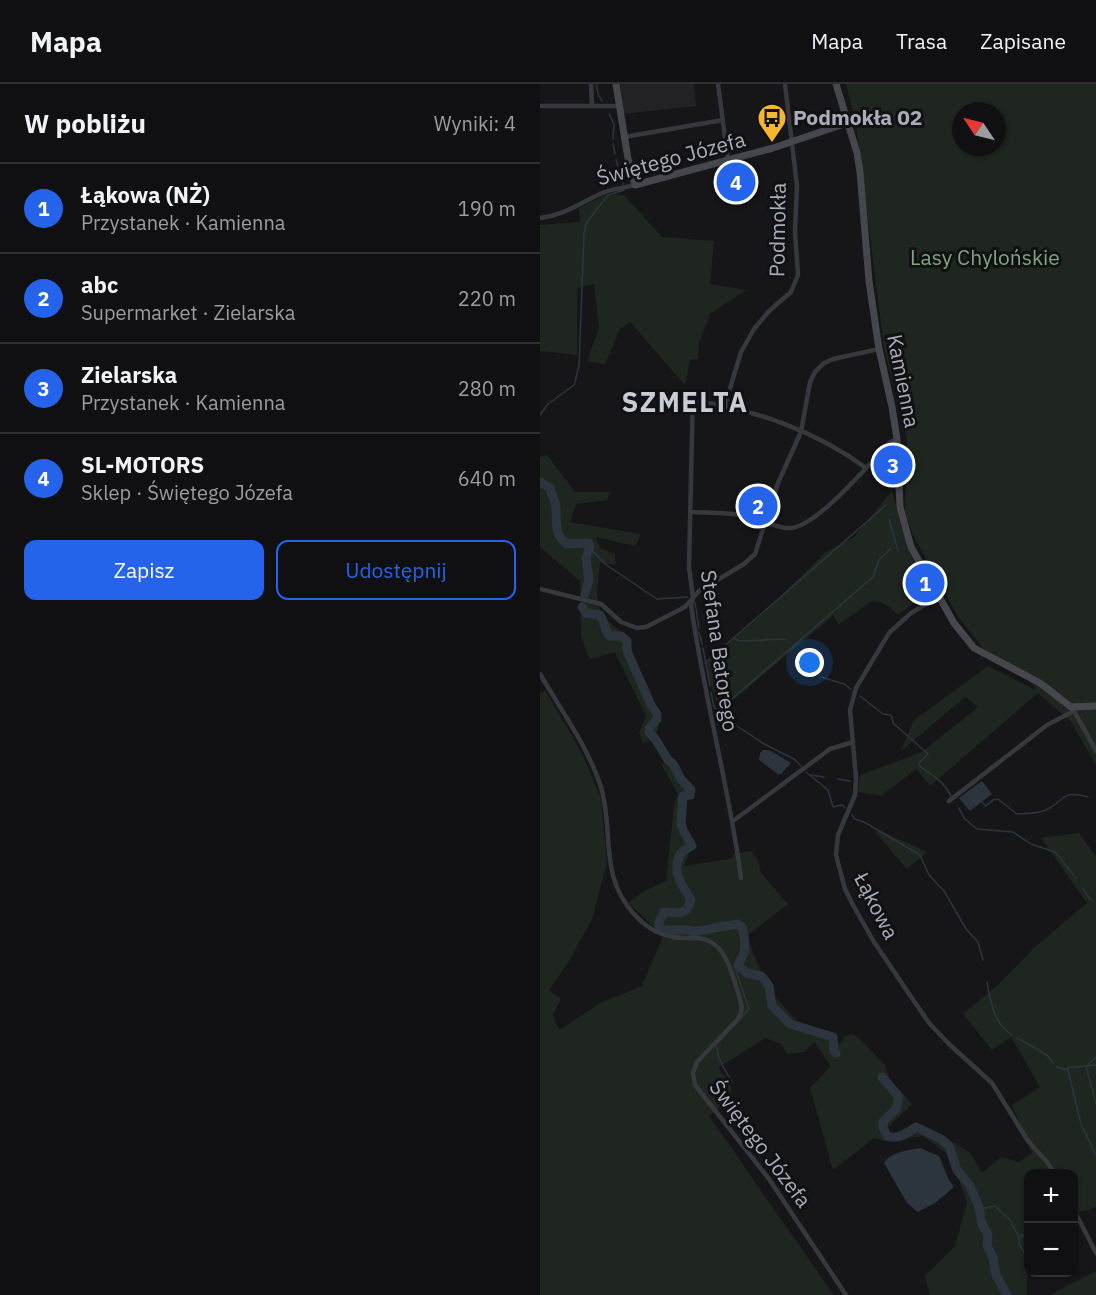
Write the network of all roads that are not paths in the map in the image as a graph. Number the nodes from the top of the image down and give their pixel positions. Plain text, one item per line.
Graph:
1 (591, 84) edge
2 (616, 84) edge
3 (718, 84) edge
4 (786, 84) edge
5 (836, 84) edge
6 (540, 106) edge
7 (592, 106) junction
8 (619, 106) junction
9 (723, 120) junction
10 (847, 123) junction
11 (624, 137) junction
12 (791, 142) junction
13 (728, 160) junction
14 (635, 185) junction
15 (540, 218) edge
16 (879, 350) junction
17 (693, 391) dead end
18 (693, 400) junction
19 (725, 405) junction
20 (801, 432) junction
21 (897, 439) junction
22 (866, 468) junction
23 (691, 512) junction
24 (765, 522) junction
25 (540, 588) edge
26 (938, 597) junction
27 (693, 598) junction
28 (540, 674) edge
29 (1096, 706) edge
30 (1072, 709) junction
31 (853, 742) junction
32 (1096, 751) edge
33 (949, 801) dead end
34 (733, 821) junction
35 (741, 878) dead end
36 (1052, 1169) edge
37 (1078, 1218) edge
38 (1096, 1253) edge
39 (846, 1295) edge

1 - 7 street
2 - 8 street
3 - 9 street
4 - 12 street, Podmokła
5 - 10 street, Kamienna
6 - 7 street
7 - 8 street
8 - 11 street
9 - 11 street
9 - 13 street
10 - 12 street, Świętego Józefa
10 - 16 street, Kamienna
11 - 14 street
12 - 13 street, Świętego Józefa
12 - 19 street, Podmokła
13 - 14 street, Świętego Józefa
14 - 15 street, Świętego Józefa
16 - 20 street
16 - 21 street, Kamienna
17 - 18 street, Stefana Batorego
18 - 19 street
18 - 23 street, Stefana Batorego
19 - 20 street
20 - 22 street
20 - 24 street
21 - 22 street
21 - 26 street, Kamienna
22 - 24 street
23 - 24 street
23 - 27 street, Stefana Batorego
24 - 27 street
25 - 27 street
26 - 30 street, Kamienna
26 - 31 street, Łąkowa
27 - 34 street, Stefana Batorego
28 - 39 street, Świętego Józefa
29 - 30 street
30 - 32 street, Kamienna
30 - 33 street
31 - 34 street
31 - 36 street, Łąkowa
34 - 35 street, Stefana Batorego
37 - 38 street

